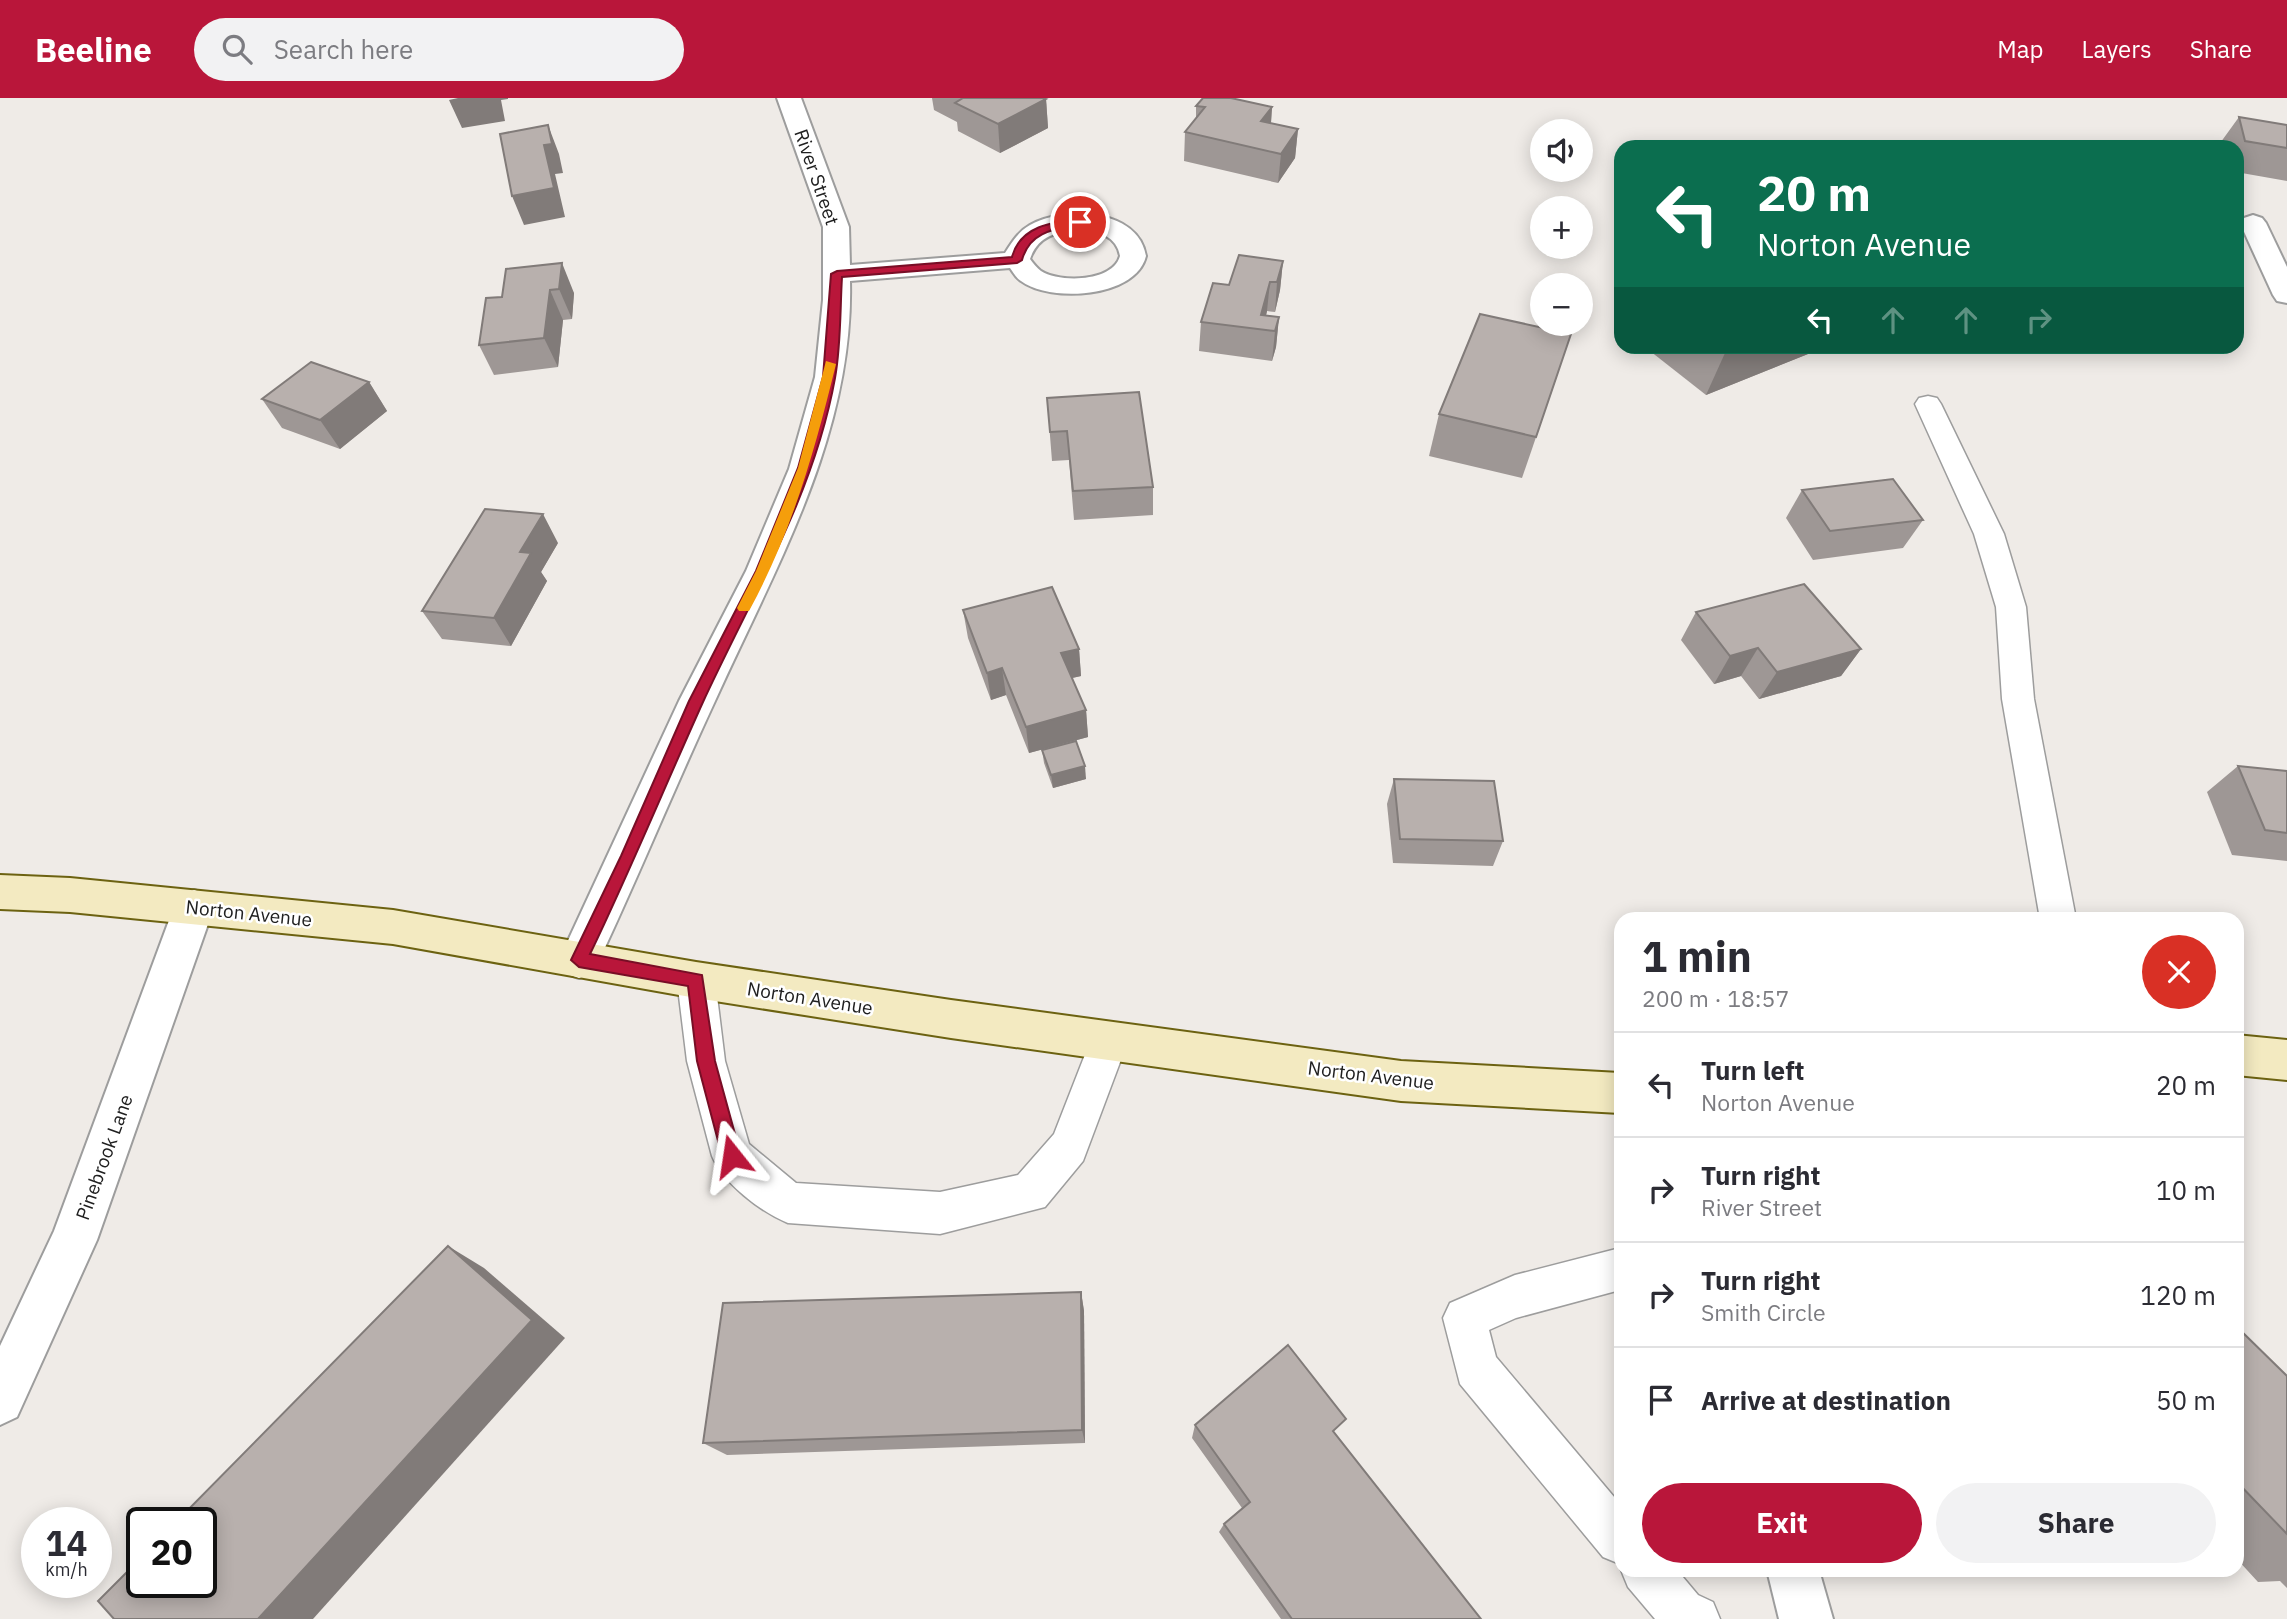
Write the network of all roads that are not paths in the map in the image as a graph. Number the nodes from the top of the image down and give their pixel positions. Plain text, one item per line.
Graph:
1 (789, 98) edge
2 (2253, 222) dead end
3 (1017, 260) dead end
4 (837, 274) junction
5 (2287, 295) edge
6 (1928, 404) dead end
7 (0, 892) edge
8 (194, 907) junction
9 (2057, 912) edge
10 (579, 960) junction
11 (696, 980) junction
12 (1109, 1041) junction
13 (2244, 1056) edge
14 (2287, 1060) edge
15 (1614, 1093) edge
16 (1614, 1271) edge
17 (0, 1400) edge
18 (1614, 1533) edge
19 (1651, 1577) edge
20 (1795, 1577) edge
21 (1696, 1619) edge
22 (1807, 1619) edge

1 - 4 street, River Street
2 - 5 street
3 - 4 street
4 - 10 street, River Street
6 - 9 lane
7 - 8 street, Norton Avenue
8 - 10 street, Norton Avenue
8 - 17 street, Pinebrook Lane
10 - 11 street, Norton Avenue
11 - 12 street, Norton Avenue
11 - 12 lane
12 - 15 street, Norton Avenue
13 - 14 street
16 - 18 lane
19 - 21 lane
20 - 22 street

